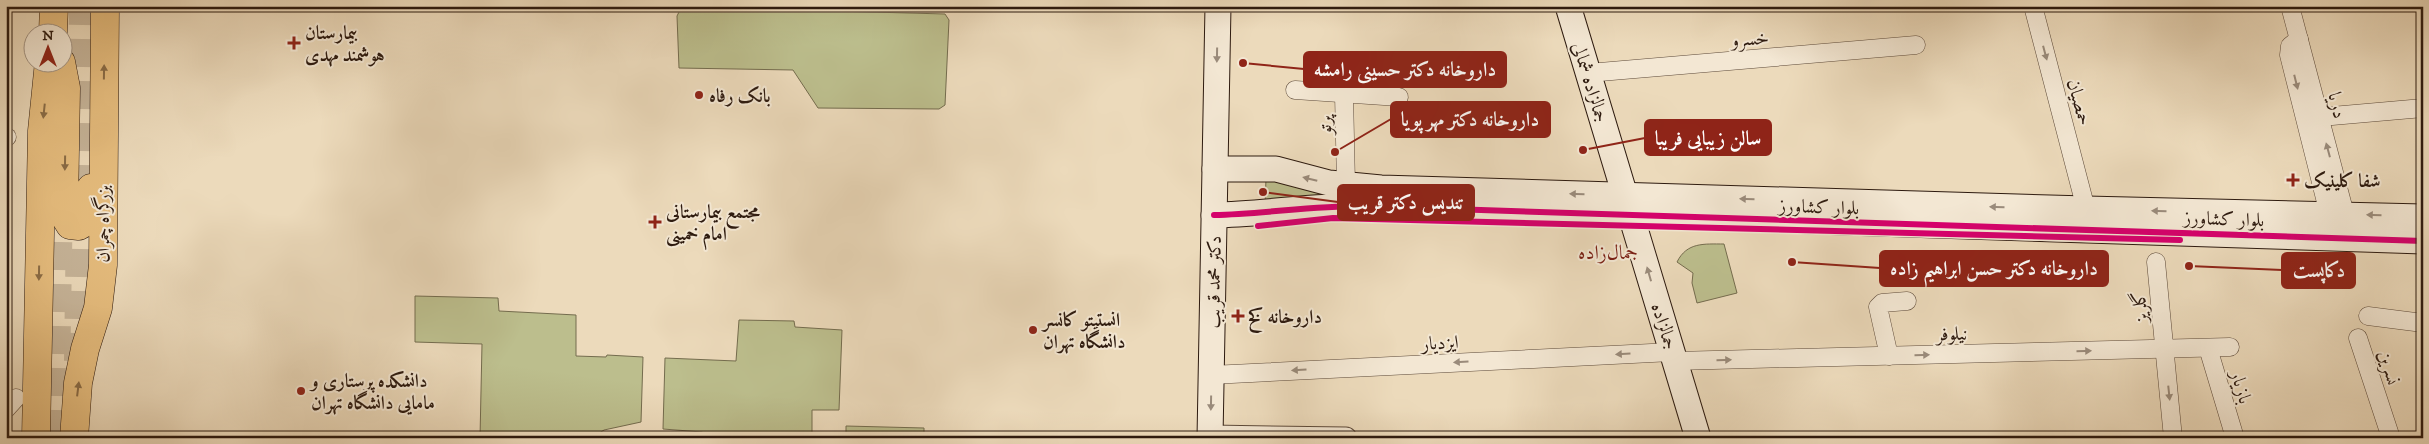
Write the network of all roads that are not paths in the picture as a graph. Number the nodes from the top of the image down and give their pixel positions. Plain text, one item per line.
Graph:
1 (105, 6) edge
2 (1218, 6) edge
3 (1568, 6) edge
4 (2033, 6) edge
5 (2290, 6) edge
6 (1916, 45) dead end
7 (48, 72) edge
8 (63, 72) edge
9 (1588, 73) junction
10 (1295, 90) dead end
11 (1344, 94) junction
12 (1399, 97) dead end
13 (2423, 108) edge
14 (103, 114) junction
15 (2312, 118) junction
16 (1215, 170) junction
17 (1346, 185) junction
18 (1629, 205) junction
19 (2086, 210) junction
20 (2337, 214) junction
21 (1214, 215) junction
22 (2423, 217) edge
23 (2423, 241) edge
24 (2156, 262) dead end
25 (1907, 301) dead end
26 (2368, 316) dead end
27 (2423, 323) edge
28 (2358, 338) dead end
29 (2230, 347) dead end
30 (2208, 348) junction
31 (2164, 349) junction
32 (1674, 356) junction
33 (1889, 356) junction
34 (1211, 375) junction
35 (1210, 437) edge
36 (36, 438) edge
37 (74, 438) edge
38 (1346, 438) edge
39 (1698, 438) edge
40 (2173, 438) edge
41 (2235, 438) edge
42 (2391, 438) edge

14 -> 1 highway, بزرگراه چمران
2 -> 16 main road, دکتر محمد قریب
3 - 9 main road, جمالزاده شمالی
4 -> 19 street, حمصیان
5 - 15 street, دریا
6 - 9 street, خسرو
7 -> 36 highway
8 -> 14 highway
9 - 18 main road, جمالزاده شمالی
10 - 11 street, پرتو
11 - 12 street, پرتو
11 - 17 street, پرتو
13 - 15 street
37 -> 14 highway, بزرگراه چمران
15 - 20 street, دریا
17 -> 16 main road, بلوار کشاورز
16 - 21 main road, دکتر محمد قریب
18 -> 17 main road, بلوار کشاورز
19 -> 18 main road, بلوار کشاورز
18 - 21 main road, بلوار کشاورز
18 - 23 main road, بلوار کشاورز
32 -> 18 main road, جمالزاده
20 -> 19 main road, بلوار کشاورز
22 -> 20 main road, بلوار کشاورز
21 - 34 main road, دکتر محمد قریب
24 - 31 street, گلریز
25 - 33 street
26 - 27 street
28 - 42 street, نسرین
29 - 30 street, نیلوفر
30 - 31 street, نیلوفر
30 - 41 street, بازیار
33 -> 31 street, نیلوفر
31 -> 40 street, گلریز
32 -> 33 street, نیلوفر
32 -> 34 street, ایزدیار
32 - 39 main road, جمالزاده
34 -> 35 main road, دکتر محمد قریب
35 - 38 street

